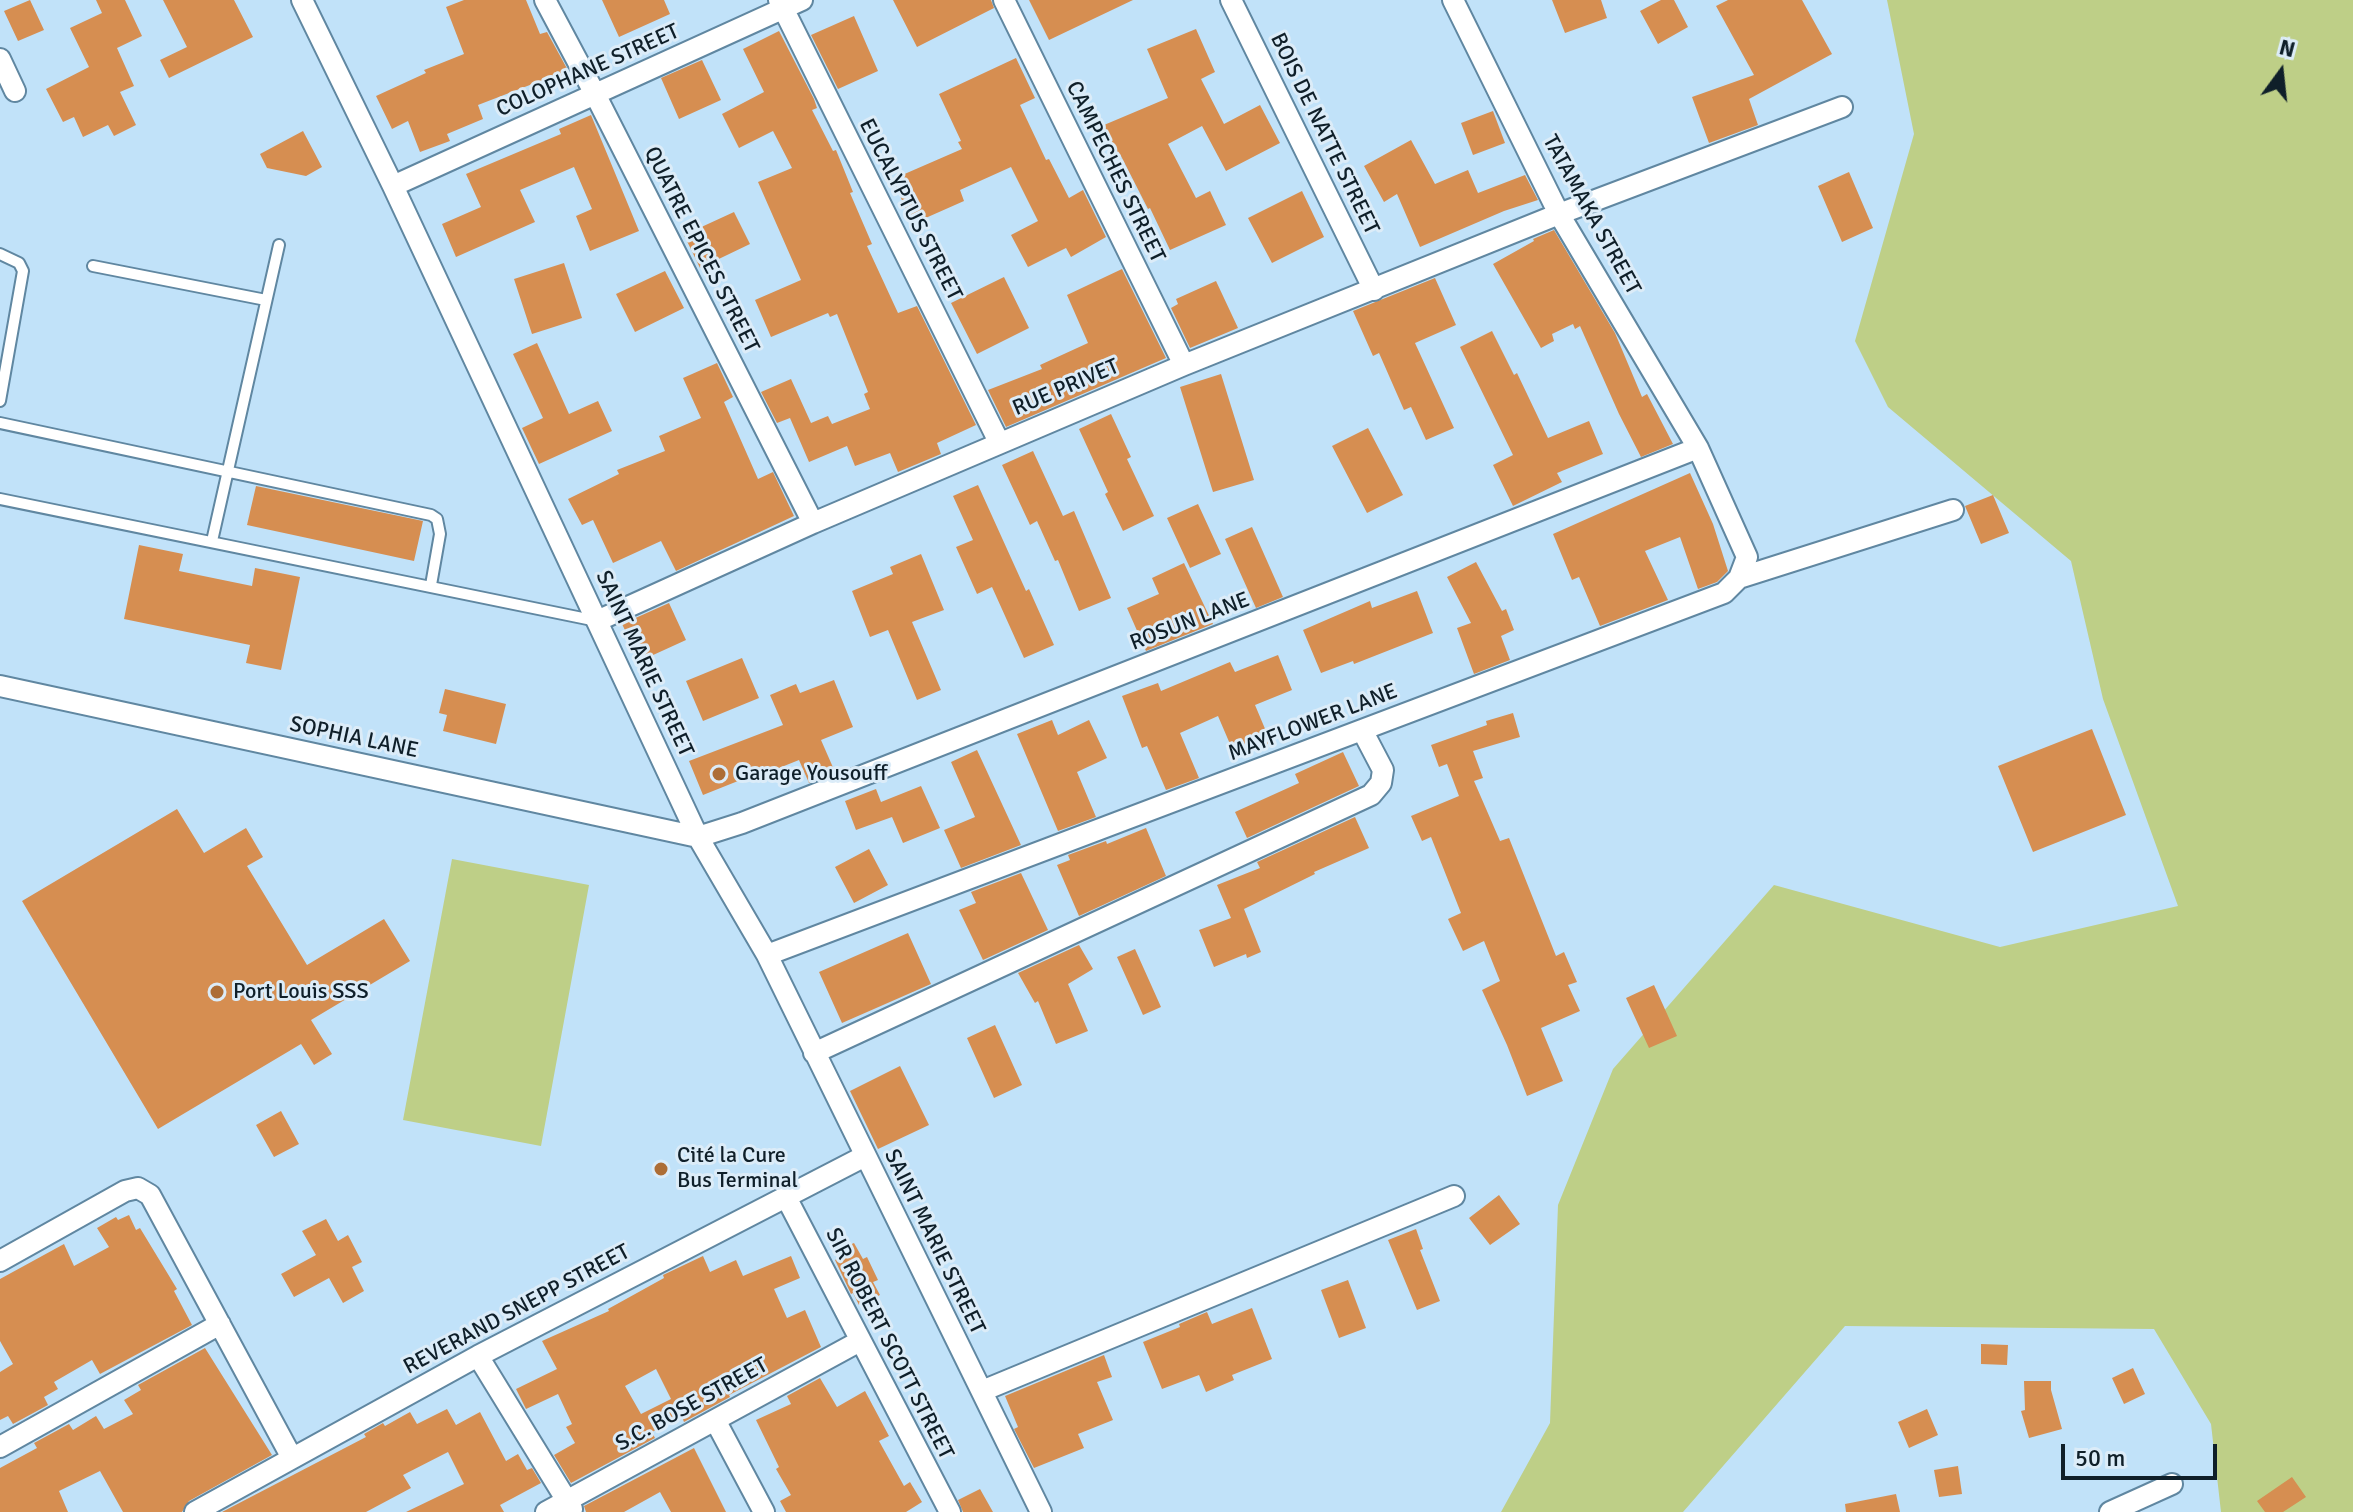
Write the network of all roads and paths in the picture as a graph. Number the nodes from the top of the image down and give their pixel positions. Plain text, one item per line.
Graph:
1 (302, 0) edge
2 (545, 0) edge
3 (802, 0) edge
4 (1004, 0) edge
5 (1231, 0) edge
6 (1453, 0) edge
7 (781, 4) edge
8 (0, 59) edge
9 (15, 91) dead end
10 (595, 94) junction
11 (1842, 107) dead end
12 (393, 186) junction
13 (1559, 214) junction
14 (279, 245) dead end
15 (0, 254) edge
16 (93, 266) dead end
17 (1374, 290) junction
18 (266, 300) junction
19 (1184, 365) junction
20 (0, 401) edge
21 (0, 423) edge
22 (999, 442) junction
23 (1698, 448) junction
24 (227, 471) junction
25 (0, 499) edge
26 (1953, 510) dead end
27 (813, 523) junction
28 (212, 541) junction
29 (1739, 578) junction
30 (431, 585) junction
31 (597, 621) junction
32 (0, 686) edge
33 (1362, 730) junction
34 (698, 837) junction
35 (767, 955) junction
36 (814, 1053) junction
37 (865, 1156) junction
38 (1454, 1196) dead end
39 (786, 1197) junction
40 (0, 1261) edge
41 (220, 1324) junction
42 (860, 1341) junction
43 (478, 1356) junction
44 (982, 1391) junction
45 (715, 1420) junction
46 (0, 1447) edge
47 (292, 1458) junction
48 (2172, 1484) dead end
49 (570, 1506) edge
50 (205, 1510) edge
51 (546, 1512) edge
52 (764, 1512) edge
53 (950, 1512) edge
54 (1041, 1512) edge
55 (2110, 1512) edge

1 - 12 street, SAINT MARIE STREET
2 - 10 street, QUATRE EPICES STREET
3 - 7 street, COLOPHANE STREET
4 - 19 street, CAMPECHES STREET
5 - 17 street, BOIS DE NATTE STREET
6 - 13 street, TATAMAKA STREET
7 - 10 street, COLOPHANE STREET
7 - 22 street, EUCALYPTUS STREET
8 - 9 street
10 - 12 street, COLOPHANE STREET
10 - 27 street, QUATRE EPICES STREET
11 - 13 street, RUE PRIVET
12 - 31 street, SAINT MARIE STREET
13 - 17 street, RUE PRIVET
13 - 23 street, TATAMAKA STREET
14 - 18 lane
15 - 20 lane
16 - 18 lane
17 - 19 street, RUE PRIVET
18 - 24 lane
19 - 22 street, RUE PRIVET
21 - 24 lane
22 - 27 street, RUE PRIVET
23 - 29 street
23 - 34 street, ROSUN LANE
24 - 28 lane
24 - 30 lane
25 - 28 lane
26 - 29 street, MAYFLOWER LANE
27 - 31 street, RUE PRIVET
28 - 30 lane
29 - 33 street, MAYFLOWER LANE
30 - 31 lane
31 - 34 street, SAINT MARIE STREET
32 - 34 street, SOPHIA LANE
33 - 35 street, MAYFLOWER LANE
33 - 36 street
34 - 35 street, SAINT MARIE STREET
35 - 36 street, SAINT MARIE STREET
36 - 37 street, SAINT MARIE STREET
37 - 39 street, REVERAND SNEPP STREET
37 - 44 street, SAINT MARIE STREET
38 - 44 street
39 - 42 street, SIR ROBERT SCOTT STREET
39 - 43 street, REVERAND SNEPP STREET
40 - 41 street
41 - 46 street
41 - 47 street
42 - 45 street, S.C. BOSE STREET
42 - 53 street, SIR ROBERT SCOTT STREET
43 - 47 street, REVERAND SNEPP STREET
43 - 49 street
44 - 54 street, SAINT MARIE STREET
45 - 49 street, S.C. BOSE STREET
45 - 52 street
47 - 50 street, REVERAND SNEPP STREET
48 - 55 street
49 - 51 street, S.C. BOSE STREET

